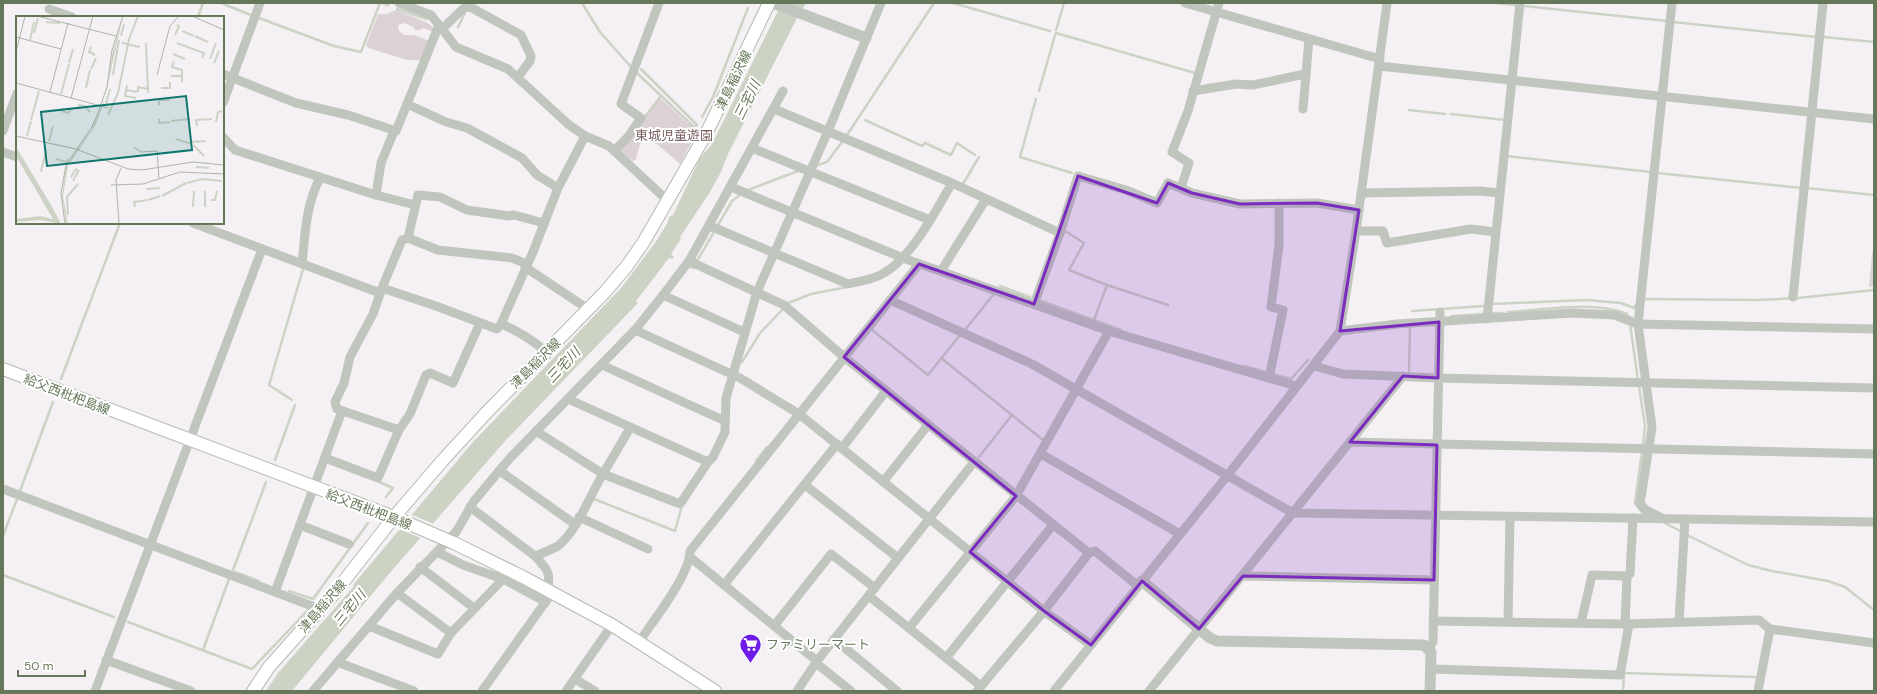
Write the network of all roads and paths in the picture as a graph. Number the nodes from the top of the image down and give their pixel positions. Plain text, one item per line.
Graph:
1 (260, 3) edge
2 (399, 3) edge
3 (659, 3) edge
4 (769, 3) edge
5 (774, 3) edge
6 (881, 3) edge
7 (1185, 3) edge
8 (1387, 3) edge
9 (1520, 3) edge
10 (1672, 3) edge
11 (1823, 3) edge
12 (1217, 8) edge
13 (49, 10) edge
14 (69, 16) edge
15 (441, 27) junction
16 (866, 38) junction
17 (1309, 39) junction
18 (1379, 63) junction
19 (1305, 74) junction
20 (227, 76) edge
21 (518, 78) junction
22 (1512, 81) junction
23 (783, 91) dead end
24 (1193, 91) junction
25 (224, 96) edge
26 (16, 97) edge
27 (1662, 97) junction
28 (407, 104) junction
29 (774, 109) junction
30 (1303, 109) dead end
31 (1812, 113) junction
32 (1874, 120) edge
33 (3, 131) edge
34 (394, 131) junction
35 (828, 131) junction
36 (585, 136) junction
37 (224, 138) edge
38 (752, 148) junction
39 (614, 151) junction
40 (3, 152) edge
41 (16, 157) edge
42 (809, 172) junction
43 (320, 178) junction
44 (952, 183) junction
45 (731, 187) junction
46 (558, 188) junction
47 (1181, 188) junction
48 (1361, 193) junction
49 (1500, 193) junction
50 (376, 195) junction
51 (986, 198) junction
52 (668, 201) junction
53 (1279, 203) junction
54 (415, 205) junction
55 (1359, 210) junction
56 (792, 212) junction
57 (930, 220) junction
58 (544, 223) junction
59 (196, 224) edge
60 (710, 226) junction
61 (1356, 231) junction
62 (1496, 232) junction
63 (1060, 233) junction
64 (408, 238) junction
65 (262, 249) junction
66 (773, 254) junction
67 (903, 258) junction
68 (690, 261) junction
69 (302, 264) junction
70 (919, 264) junction
71 (526, 266) junction
72 (941, 271) junction
73 (381, 291) junction
74 (757, 292) junction
75 (663, 295) junction
76 (1793, 297) dead end
77 (890, 300) junction
78 (1034, 304) junction
79 (588, 309) junction
80 (1440, 312) dead end
81 (1487, 319) junction
82 (1440, 322) junction
83 (480, 323) junction
84 (501, 324) junction
85 (1638, 324) junction
86 (1874, 329) edge
87 (635, 330) junction
88 (1109, 331) junction
89 (1340, 331) junction
90 (744, 332) junction
91 (547, 352) junction
92 (844, 357) junction
93 (602, 365) junction
94 (1314, 366) junction
95 (3, 369) edge
96 (733, 375) junction
97 (1403, 376) junction
98 (1269, 378) junction
99 (1438, 378) junction
100 (1645, 382) junction
101 (1296, 386) junction
102 (1874, 388) edge
103 (1076, 390) junction
104 (886, 391) junction
105 (568, 399) junction
106 (342, 411) junction
107 (799, 414) junction
108 (725, 421) junction
109 (928, 425) junction
110 (630, 428) junction
111 (399, 430) junction
112 (536, 431) junction
113 (189, 440) junction
114 (1350, 442) junction
115 (1437, 445) junction
116 (839, 446) junction
117 (1650, 449) junction
118 (1041, 454) junction
119 (1874, 454) edge
120 (325, 458) junction
121 (708, 462) junction
122 (974, 462) junction
123 (500, 471) junction
124 (602, 474) junction
125 (1227, 476) junction
126 (883, 482) junction
127 (805, 485) junction
128 (314, 487) junction
129 (3, 489) edge
130 (1016, 496) junction
131 (470, 507) junction
132 (1294, 512) junction
133 (1436, 516) junction
134 (1510, 517) junction
135 (1633, 518) junction
136 (398, 519) junction
137 (929, 519) junction
138 (1664, 519) junction
139 (1686, 519) junction
140 (577, 521) junction
141 (1874, 522) edge
142 (300, 525) junction
143 (1053, 525) junction
144 (1180, 534) junction
145 (150, 544) junction
146 (349, 544) dead end
147 (648, 549) dead end
148 (437, 552) junction
149 (970, 552) junction
150 (1089, 553) junction
151 (535, 556) junction
152 (690, 557) junction
153 (898, 558) junction
154 (420, 568) junction
155 (1243, 576) junction
156 (1627, 576) junction
157 (503, 579) junction
158 (1434, 580) junction
159 (1007, 581) junction
160 (1140, 583) junction
161 (724, 585) junction
162 (275, 592) junction
163 (397, 592) junction
164 (872, 592) junction
165 (549, 595) junction
166 (474, 608) junction
167 (320, 609) junction
168 (1044, 611) junction
169 (1433, 620) junction
170 (1508, 622) junction
171 (1679, 622) junction
172 (1581, 623) junction
173 (1627, 624) junction
174 (612, 625) junction
175 (369, 626) junction
176 (774, 626) junction
177 (909, 628) junction
178 (1199, 628) junction
179 (1770, 628) junction
180 (451, 633) junction
181 (834, 639) junction
182 (638, 642) junction
183 (1874, 643) edge
184 (1090, 645) junction
185 (1428, 648) junction
186 (946, 658) junction
187 (106, 660) junction
188 (337, 662) junction
189 (817, 662) junction
190 (1431, 669) junction
191 (575, 679) junction
192 (979, 689) edge
193 (800, 690) edge
194 (95, 691) edge
195 (191, 691) edge
196 (254, 691) edge
197 (313, 691) edge
198 (414, 691) edge
199 (482, 691) edge
200 (566, 691) edge
201 (595, 691) edge
202 (716, 691) edge
203 (851, 691) edge
204 (896, 691) edge
205 (1054, 691) edge
206 (1149, 691) edge
207 (1430, 691) edge
208 (1758, 691) edge

1 - 20 street
2 - 15 street
3 - 39 street
4 - 52 main road, 津島稲沢線
5 - 16 street
6 - 16 street
7 - 12 street
8 - 18 street
9 - 22 street
10 - 27 street
11 - 31 street
12 - 17 street
12 - 24 street
13 - 14 street
15 - 21 street
15 - 21 street
15 - 28 street
16 - 35 street
17 - 18 street
17 - 19 street
18 - 22 street
18 - 48 street
19 - 24 street
19 - 30 street
20 - 25 street
20 - 34 street
21 - 36 street
22 - 27 street
22 - 49 street
23 - 29 street
24 - 47 street
26 - 33 street
27 - 31 street
27 - 85 street
28 - 34 street
28 - 46 street
29 - 35 street
29 - 38 street
31 - 32 street
31 - 76 street
34 - 50 street
35 - 42 street
35 - 44 street
36 - 39 street
36 - 46 street
37 - 43 street
38 - 42 street
38 - 45 street
39 - 52 street
40 - 41 street
42 - 56 street
42 - 57 street
43 - 50 street
43 - 69 street
44 - 51 street
44 - 57 street
45 - 56 street
45 - 60 street
46 - 58 street
47 - 53 street
47 - 63 street
48 - 49 street
48 - 55 street
49 - 62 street
50 - 54 street
51 - 63 street
51 - 72 street
52 - 79 main road, 津島稲沢線
53 - 55 street
53 - 98 street
54 - 58 street
54 - 64 street
55 - 61 street
56 - 66 street
56 - 67 street
57 - 67 street
58 - 71 street
59 - 65 street
60 - 66 street
60 - 68 street
61 - 62 street
61 - 89 street
62 - 81 street
63 - 78 street
64 - 71 street
64 - 73 street
65 - 69 street
65 - 113 street
66 - 67 street
66 - 74 street
67 - 70 street
68 - 74 street
68 - 75 street
69 - 73 street
70 - 72 street
70 - 77 street
71 - 79 street
71 - 84 street
72 - 78 street
73 - 83 street
73 - 106 street
74 - 90 street
74 - 92 street
75 - 87 street
75 - 90 street
77 - 92 street
77 - 103 street
78 - 88 street
79 - 91 main road, 津島稲沢線
80 - 82 street
81 - 82 street
81 - 85 street
82 - 89 street
82 - 99 street
83 - 84 street
83 - 111 street
84 - 91 street
85 - 86 street
85 - 100 street
87 - 93 street
87 - 96 street
88 - 98 street
88 - 103 street
89 - 94 street
90 - 96 street
91 - 136 main road, 津島稲沢線
92 - 104 street
92 - 107 street
93 - 105 street
93 - 108 street
94 - 97 street
94 - 101 street
95 - 113 main road, 給父西枇杷島線
96 - 107 street
96 - 108 street
97 - 99 street
97 - 114 street
98 - 101 street
99 - 100 street
99 - 115 street
100 - 102 street
100 - 117 street
101 - 125 street
103 - 118 street
103 - 125 street
104 - 109 street
104 - 116 street
105 - 110 street
105 - 112 street
106 - 111 street
106 - 120 street
107 - 116 street
107 - 152 street
108 - 121 street
109 - 122 street
109 - 126 street
110 - 121 street
110 - 124 street
111 - 120 street
112 - 123 street
112 - 124 street
113 - 128 main road, 給父西枇杷島線
113 - 145 street
114 - 115 street
114 - 132 street
115 - 117 street
115 - 133 street
116 - 126 street
116 - 127 street
117 - 119 street
117 - 138 street
118 - 130 street
118 - 144 street
120 - 128 street
121 - 124 street
122 - 130 street
122 - 137 street
123 - 131 street
123 - 140 street
124 - 140 street
125 - 132 street
125 - 144 street
126 - 137 street
127 - 153 street
127 - 161 street
128 - 136 main road, 給父西枇杷島線
128 - 142 street
129 - 145 street
130 - 143 street
130 - 149 street
131 - 148 street
131 - 151 street
132 - 133 street
132 - 155 street
133 - 134 street
133 - 158 street
134 - 135 street
134 - 170 street
135 - 138 street
135 - 156 street
136 - 165 main road, 給父西枇杷島線, bridge
136 - 167 main road, 津島稲沢線
137 - 149 street
137 - 153 street
138 - 139 street
139 - 141 street
139 - 171 street
140 - 147 street
140 - 151 street
142 - 146 street
142 - 162 street
143 - 150 street
143 - 159 street
144 - 160 street
145 - 162 street
145 - 187 street
148 - 154 street
148 - 157 street
149 - 159 street
149 - 177 street
150 - 160 street
150 - 168 street
151 - 165 street
152 - 161 street
152 - 182 street
153 - 164 street
154 - 163 street
154 - 166 street
155 - 158 street
155 - 178 street
156 - 172 street
156 - 173 street
157 - 165 street
157 - 166 street
158 - 169 street
159 - 168 street
159 - 186 street
160 - 178 street
160 - 184 street
161 - 176 street
162 - 167 street
163 - 175 street
163 - 180 street
164 - 176 street
164 - 177 street
164 - 181 street
165 - 174 main road, 給父西枇杷島線
165 - 199 street
166 - 180 street
167 - 196 main road, 津島稲沢線
168 - 184 street
168 - 192 street
169 - 170 street
169 - 185 street
170 - 172 street
171 - 173 street
171 - 179 street
172 - 173 street
173 - 190 street
174 - 182 main road, 給父西枇杷島線
174 - 191 street
175 - 180 street
175 - 188 street
176 - 189 street
177 - 186 street
178 - 185 street
178 - 206 street
179 - 183 street
179 - 208 street
181 - 189 street
181 - 204 street
182 - 202 main road, 給父西枇杷島線
184 - 205 street
185 - 190 street
186 - 192 street
187 - 194 street
187 - 195 street
188 - 197 street
188 - 198 street
189 - 193 street
189 - 203 street
190 - 207 street
191 - 200 street
191 - 201 street

